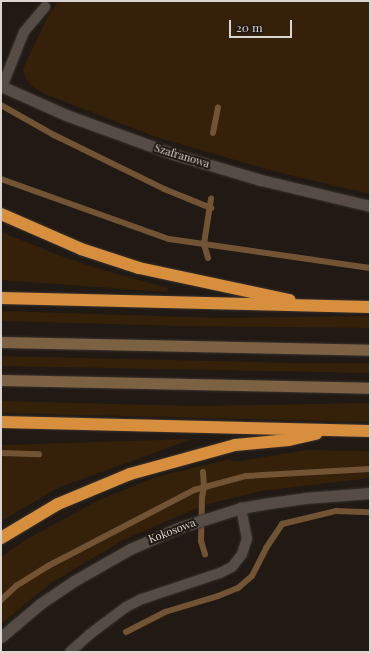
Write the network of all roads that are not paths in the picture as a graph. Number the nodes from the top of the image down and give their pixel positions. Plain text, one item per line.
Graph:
1 (45, 7) dead end
2 (2, 86) edge
3 (370, 206) edge
4 (1, 214) edge
5 (1, 298) edge
6 (323, 306) junction
7 (370, 307) edge
8 (1, 342) edge
9 (370, 350) edge
10 (1, 380) edge
11 (370, 388) edge
12 (1, 422) edge
13 (336, 430) junction
14 (370, 431) edge
15 (370, 493) edge
16 (241, 508) junction
17 (1, 538) edge
18 (1, 638) edge
19 (70, 652) edge

1 - 2 lane
2 - 3 street, Szafranowa
4 - 6 highway
5 - 6 highway
6 - 7 highway
8 - 9 main road
10 - 11 main road
12 - 13 highway
13 - 14 highway
13 - 17 highway
15 - 16 street, Kokosowa
16 - 18 street, Kokosowa
16 - 19 lane

